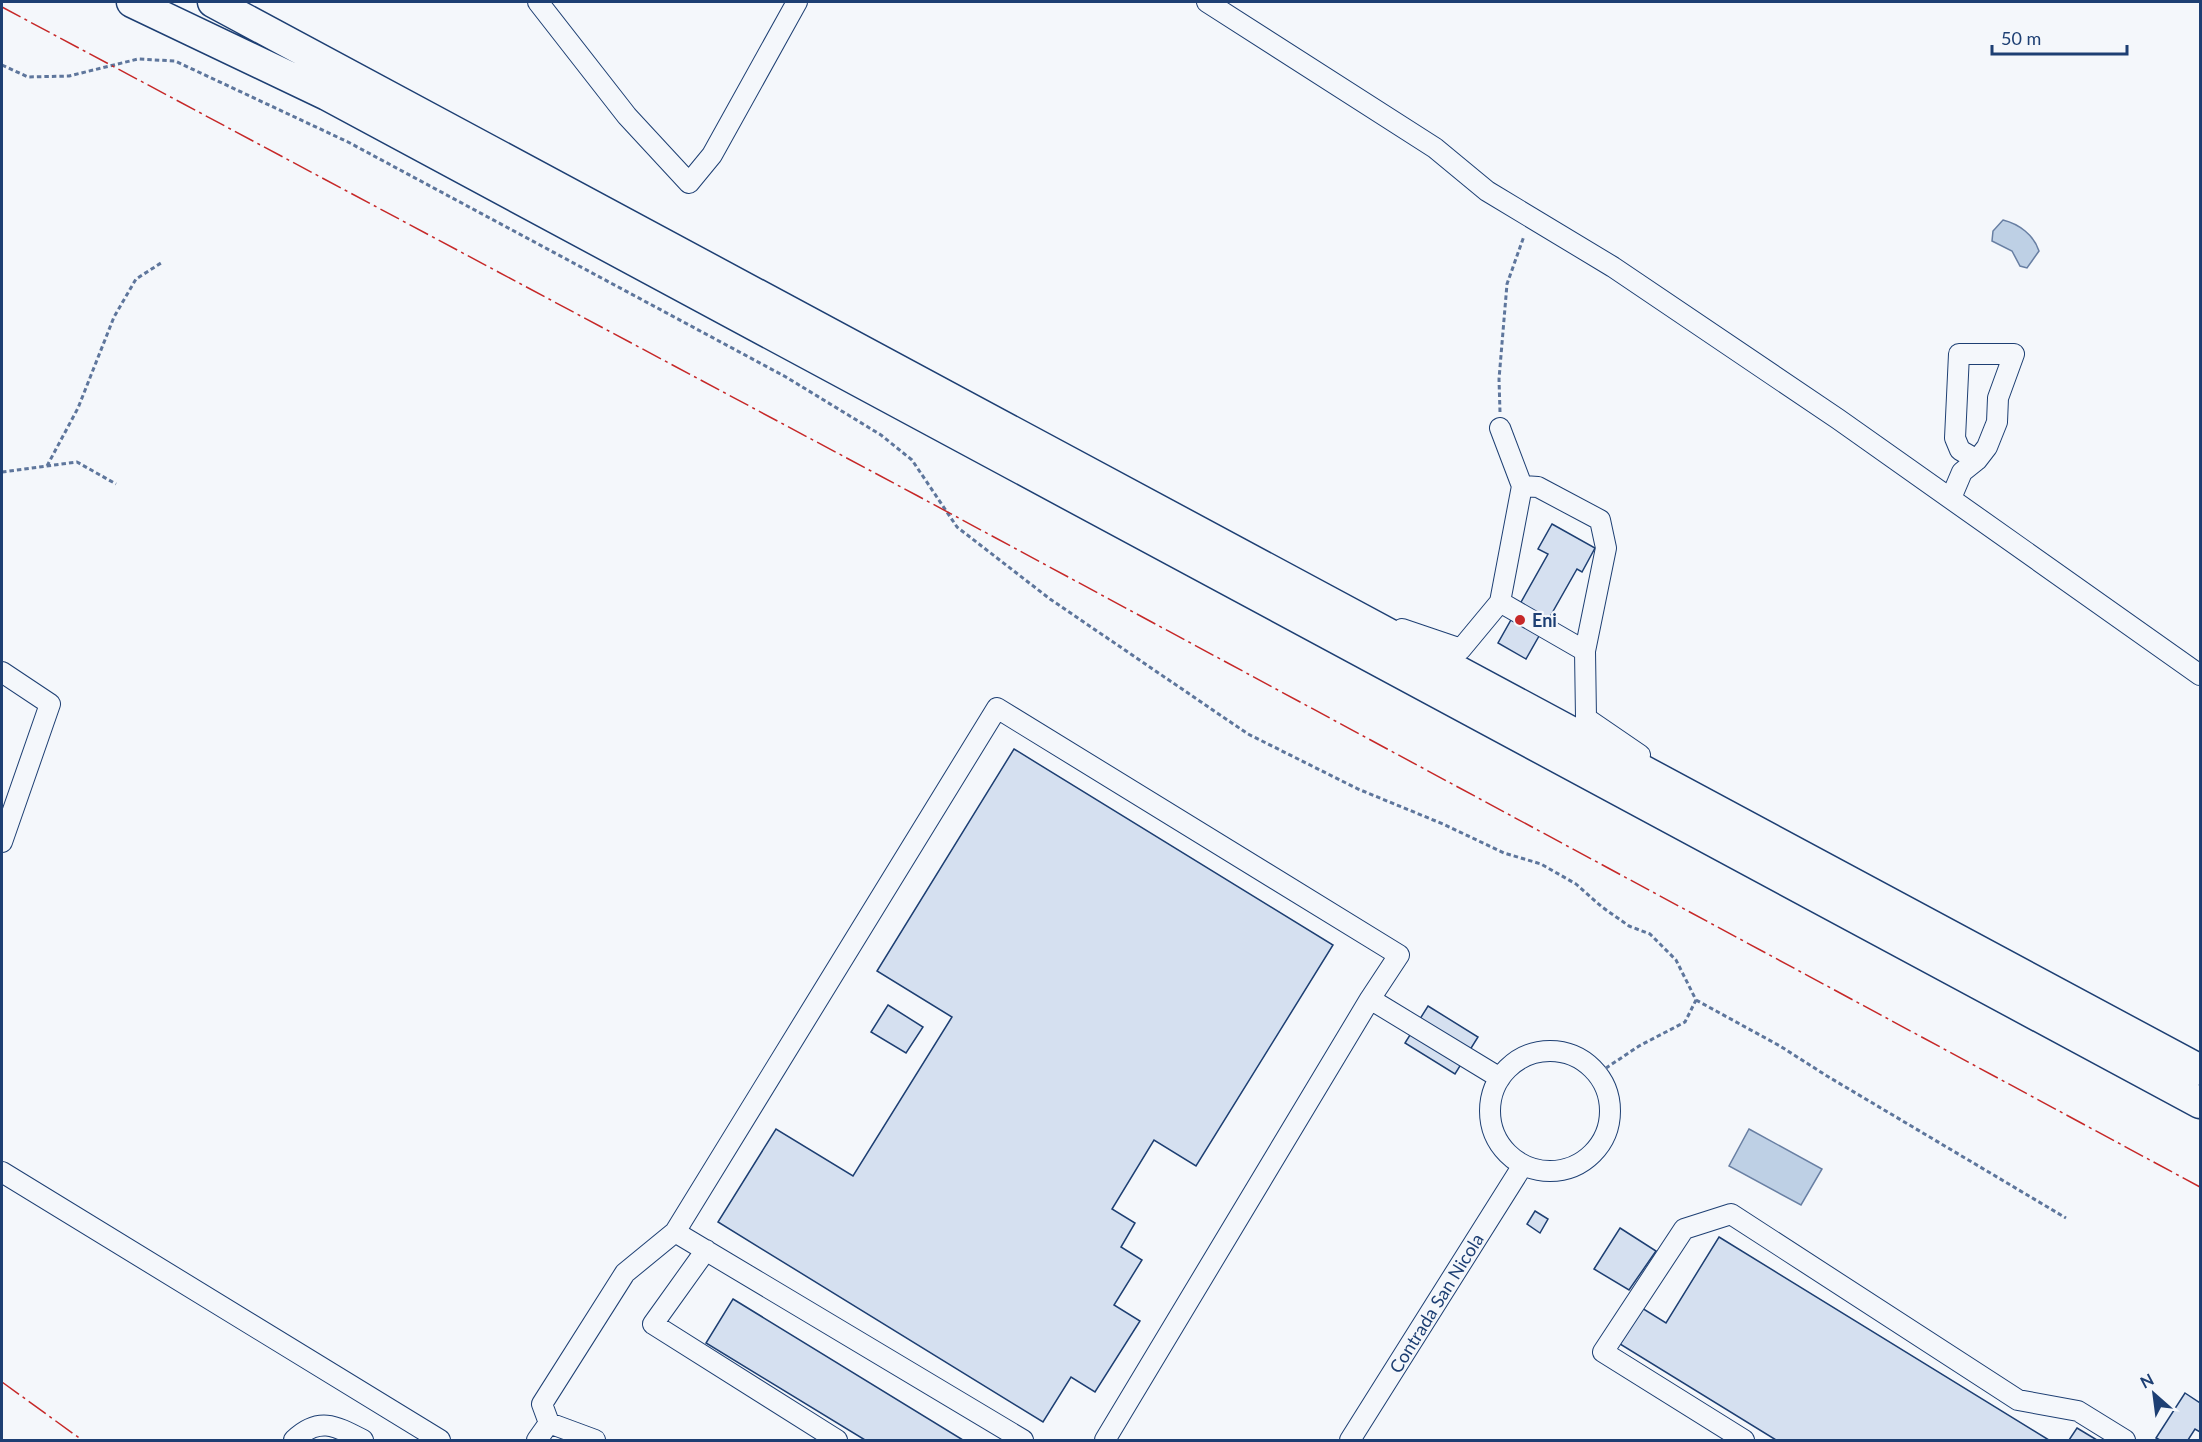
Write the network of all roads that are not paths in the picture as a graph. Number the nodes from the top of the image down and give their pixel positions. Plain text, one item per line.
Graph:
1 (213, 2) edge
2 (538, 2) edge
3 (797, 2) edge
4 (1207, 2) edge
5 (132, 4) edge
6 (1500, 428) road end
7 (1977, 460) junction
8 (1522, 486) junction
9 (1951, 498) junction
10 (1500, 602) junction
11 (1345, 610) junction
12 (1585, 651) junction
13 (2, 672) edge
14 (2200, 675) edge
15 (1721, 812) junction
16 (2, 842) edge
17 (1370, 999) junction
18 (2200, 1070) edge
19 (1500, 1078) junction
20 (2200, 1103) edge
21 (1523, 1165) junction
22 (2, 1172) edge
23 (675, 1232) junction
24 (706, 1250) junction
25 (549, 1423) junction
26 (294, 1440) edge
27 (363, 1440) edge
28 (440, 1440) edge
29 (537, 1440) edge
30 (595, 1440) edge
31 (837, 1440) edge
32 (1023, 1440) edge
33 (1105, 1440) edge
34 (1350, 1440) edge
35 (1744, 1440) edge
36 (2125, 1440) edge

1 - 11 highway
2 - 3 street
4 - 9 street
5 - 20 highway
6 - 8 street
7 - 7 street
7 - 9 street
8 - 10 street
8 - 12 street
9 - 14 street
10 - 11 street
10 - 12 street
11 - 15 highway
12 - 15 street
13 - 16 street
15 - 18 highway
17 - 19 street
17 - 23 street
17 - 33 street
19 - 21 street
19 - 21 street
21 - 34 street, Contrada San Nicola
22 - 28 street
23 - 24 street
23 - 25 street
24 - 31 street
24 - 32 street
25 - 29 street
25 - 30 street
26 - 27 street
35 - 36 street

